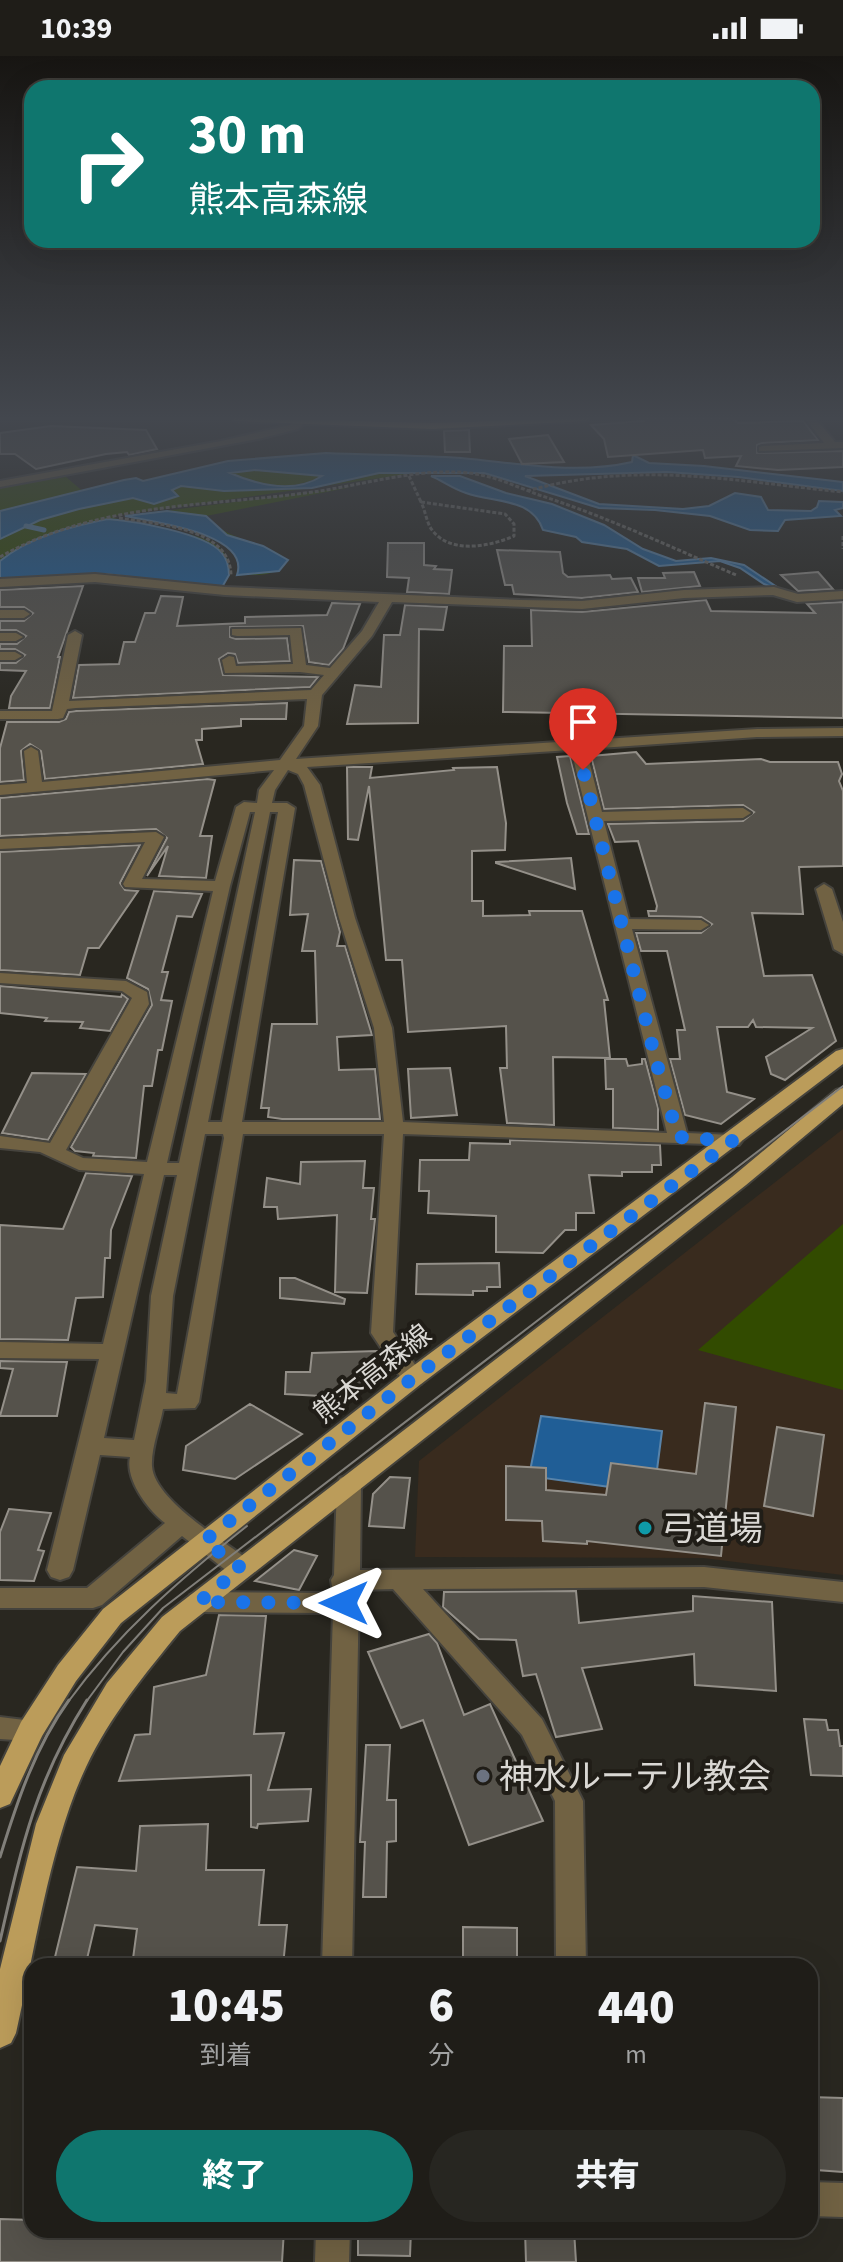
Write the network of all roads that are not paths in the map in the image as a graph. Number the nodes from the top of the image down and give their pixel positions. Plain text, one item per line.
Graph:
1 (0, 583) edge
2 (261, 593) junction
3 (843, 595) edge
4 (388, 598) junction
5 (201, 601) dead end
6 (0, 614) edge
7 (24, 614) dead end
8 (237, 632) dead end
9 (75, 635) dead end
10 (0, 637) edge
11 (16, 637) dead end
12 (229, 660) dead end
13 (300, 668) junction
14 (331, 672) junction
15 (315, 694) junction
16 (61, 706) junction
17 (0, 715) edge
18 (843, 732) edge
19 (578, 747) junction
20 (31, 751) dead end
21 (285, 764) junction
22 (35, 787) junction
23 (0, 790) edge
24 (264, 807) junction
25 (743, 813) dead end
26 (594, 817) junction
27 (0, 844) edge
28 (222, 886) junction
29 (824, 889) dead end
30 (623, 924) junction
31 (701, 925) dead end
32 (843, 949) edge
33 (0, 978) edge
34 (843, 1055) edge
35 (843, 1094) edge
36 (196, 1128) junction
37 (231, 1128) junction
38 (394, 1128) junction
39 (678, 1137) junction
40 (732, 1141) junction
41 (0, 1142) edge
42 (55, 1152) junction
43 (157, 1168) junction
44 (188, 1170) junction
45 (0, 1350) edge
46 (112, 1352) junction
47 (413, 1378) junction
48 (153, 1401) junction
49 (90, 1446) junction
50 (143, 1449) junction
51 (349, 1484) junction
52 (181, 1523) junction
53 (204, 1541) junction
54 (241, 1568) junction
55 (60, 1570) dead end
56 (399, 1579) junction
57 (344, 1591) junction
58 (843, 1592) edge
59 (0, 1598) edge
60 (199, 1602) junction
61 (0, 1728) edge
62 (31, 1730) junction
63 (0, 1796) edge
64 (337, 1958) edge
65 (571, 1958) edge
66 (0, 2033) edge
67 (818, 2199) edge
68 (843, 2200) edge
69 (333, 2238) edge
70 (332, 2262) edge

1 - 2 street
2 - 4 street
2 - 5 street
3 - 4 street
4 - 14 street
6 - 7 street
8 - 13 street
9 - 16 street
10 - 11 street
12 - 13 street
13 - 14 street
14 - 15 street
15 - 16 street
15 - 21 street
16 - 17 street
18 - 19 street
19 - 21 street
19 - 26 street
20 - 22 street
21 - 22 street
21 - 24 street
21 - 38 street
22 - 23 street
24 - 28 street
24 - 36 street
24 - 37 street
25 - 26 street
26 - 30 street
27 - 28 street
28 - 43 street
29 - 32 street
30 - 31 street
30 - 39 street
33 - 42 street
34 - 40 main road, 熊本高森線
35 - 51 main road
36 - 37 street
36 - 44 street
37 - 38 street
37 - 48 street
38 - 39 street
38 - 47 street
39 - 40 street
40 - 47 main road, 熊本高森線
41 - 42 street
42 - 43 street
43 - 44 street
43 - 46 street
44 - 48 street
45 - 46 street
46 - 49 street
47 - 53 main road, 熊本高森線
48 - 50 street
49 - 50 street
49 - 55 street
50 - 52 street
51 - 54 main road
51 - 57 street
52 - 53 street
52 - 59 street
53 - 54 street
53 - 62 main road, 熊本高森線
54 - 60 main road
56 - 57 street
56 - 58 street
56 - 65 street
57 - 60 street
57 - 64 street
60 - 66 main road
61 - 62 street
62 - 63 main road, 熊本高森線
67 - 68 street
69 - 70 street

